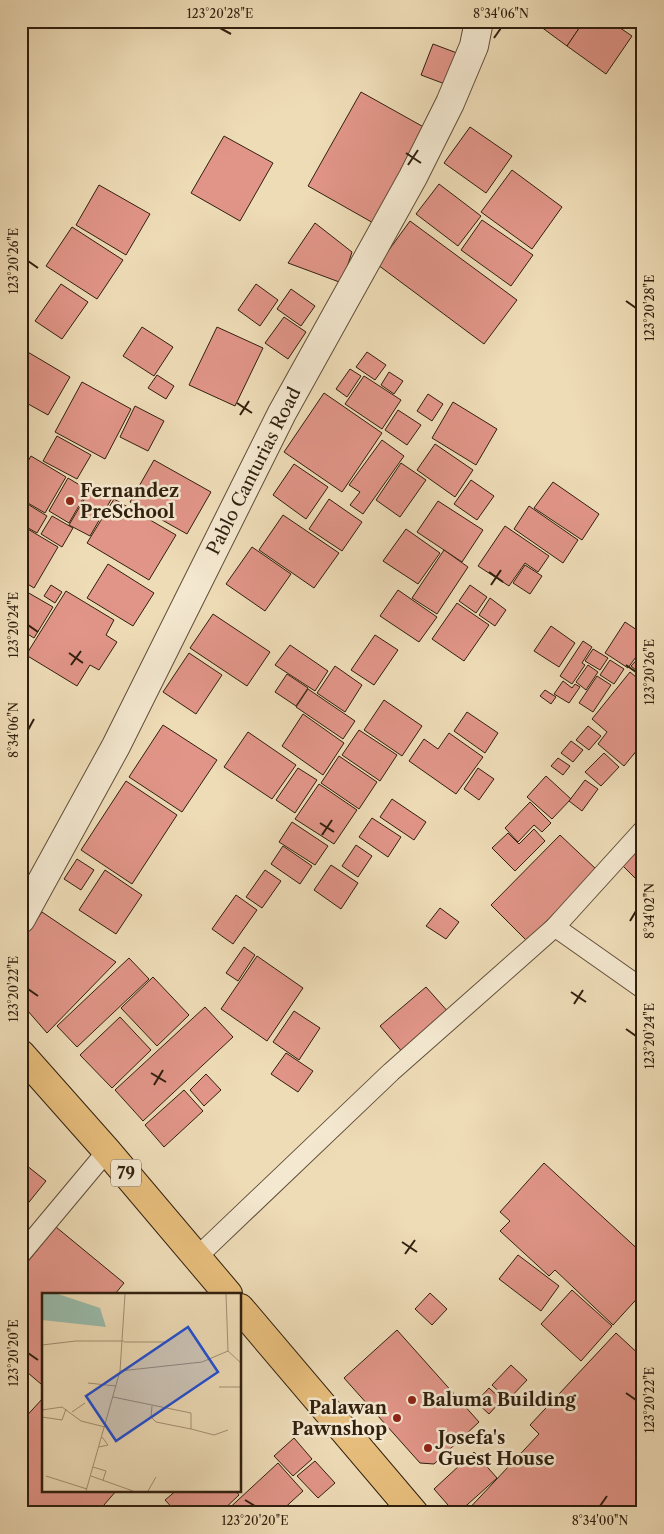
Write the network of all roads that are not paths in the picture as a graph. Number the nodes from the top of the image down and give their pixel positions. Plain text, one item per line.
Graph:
1 (479, 21) edge
2 (643, 830) edge
3 (21, 919) edge
4 (555, 927) junction
5 (643, 989) edge
6 (21, 1054) edge
7 (107, 1151) junction
8 (21, 1254) edge
9 (197, 1257) junction
10 (227, 1293) edge
11 (241, 1309) edge
12 (414, 1513) edge

1 - 3 street, Pablo Canturias Road
2 - 4 lane
4 - 5 lane
4 - 9 lane
6 - 7 main road, 79
7 - 8 lane
7 - 9 main road, 79
9 - 10 main road, 79
11 - 12 main road

